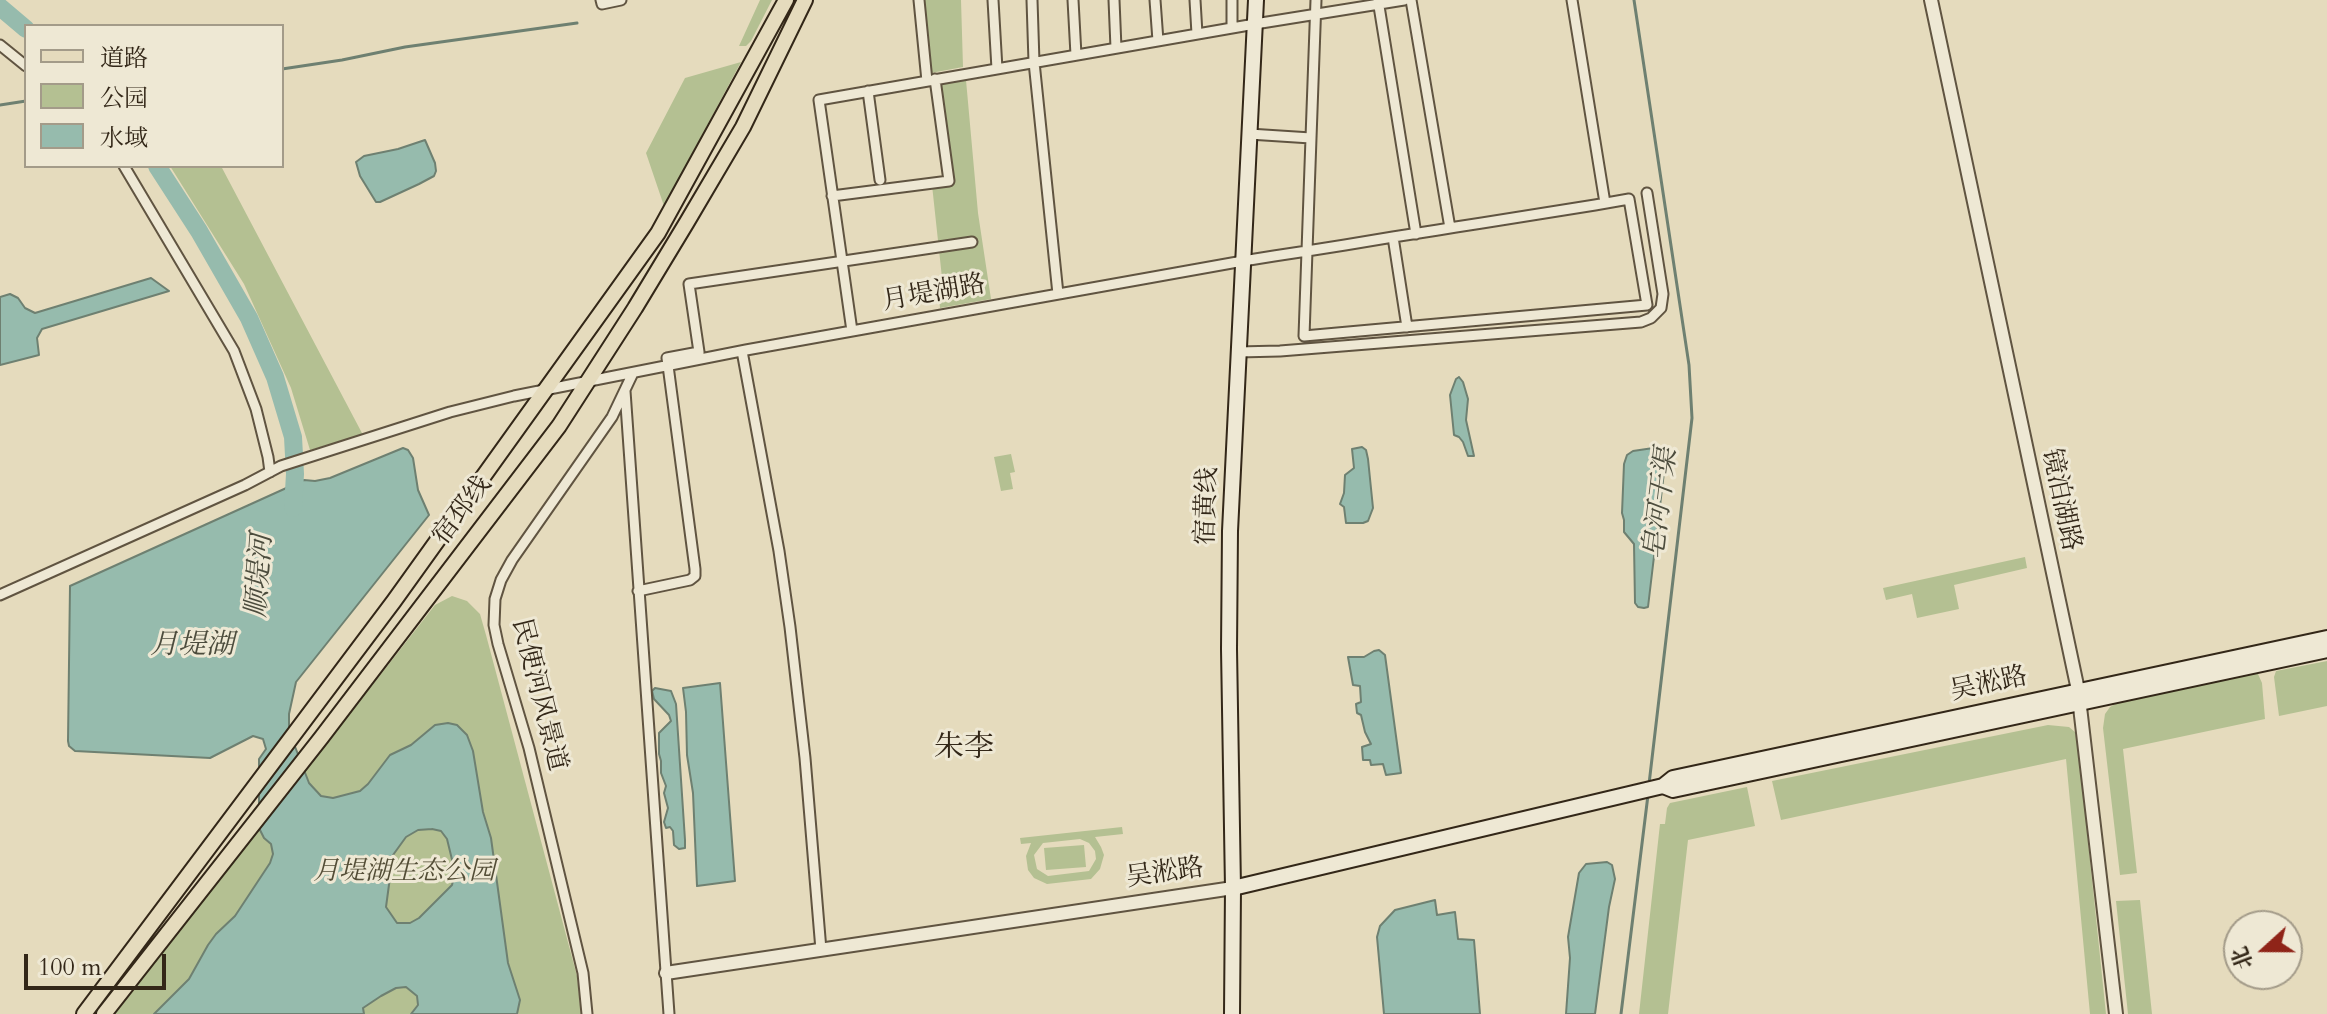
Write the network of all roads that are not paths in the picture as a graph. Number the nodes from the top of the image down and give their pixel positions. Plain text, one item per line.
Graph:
1 (601, 0) edge
2 (621, 0) edge
3 (786, 0) edge
4 (805, 0) edge
5 (919, 0) edge
6 (993, 0) edge
7 (1032, 0) edge
8 (1073, 0) edge
9 (1114, 0) edge
10 (1155, 0) edge
11 (1195, 0) edge
12 (1232, 0) edge
13 (1256, 0) edge
14 (1316, 0) edge
15 (1404, 0) edge
16 (1411, 0) edge
17 (1572, 0) edge
18 (1931, 0) edge
19 (1378, 2) edge
20 (1316, 14) junction
21 (1255, 24) junction
22 (1232, 28) junction
23 (1197, 34) junction
24 (1158, 41) junction
25 (0, 45) edge
26 (1116, 48) junction
27 (1076, 55) junction
28 (1034, 62) junction
29 (24, 64) edge
30 (997, 69) junction
31 (931, 80) junction
32 (868, 91) junction
33 (1249, 134) junction
34 (1311, 138) junction
35 (125, 168) edge
36 (880, 180) dead end
37 (1647, 193) dead end
38 (832, 196) junction
39 (1605, 203) junction
40 (1450, 228) junction
41 (1416, 234) junction
42 (1393, 237) junction
43 (972, 242) dead end
44 (1307, 251) junction
45 (842, 260) junction
46 (1243, 261) junction
47 (1058, 294) junction
48 (1412, 327) junction
49 (852, 331) junction
50 (1418, 340) junction
51 (742, 351) junction
52 (1238, 352) junction
53 (669, 366) junction
54 (633, 373) junction
55 (587, 383) junction
56 (546, 390) junction
57 (625, 391) junction
58 (270, 472) junction
59 (638, 591) junction
60 (0, 595) edge
61 (2327, 638) edge
62 (2327, 650) edge
63 (2079, 697) junction
64 (1233, 888) junction
65 (821, 950) junction
66 (666, 973) junction
67 (84, 1014) edge
68 (104, 1014) edge
69 (587, 1014) edge
70 (669, 1014) edge
71 (1232, 1014) edge
72 (2116, 1014) edge

1 - 2 street
3 - 56 main road, 宿邳线
4 - 55 main road, 宿邳线
5 - 31 street
6 - 30 street
7 - 28 street
8 - 27 street
9 - 26 street
10 - 24 street
11 - 23 street
12 - 22 street
13 - 21 main road, 宿黄线
14 - 20 street
15 - 19 street
16 - 40 street
17 - 39 street
18 - 63 street, 镜泊湖路
19 - 20 street
19 - 41 street
20 - 21 street
20 - 34 street
21 - 22 street
21 - 33 main road, 宿黄线
22 - 23 street
23 - 24 street
24 - 26 street
25 - 29 street
26 - 27 street
27 - 28 street
28 - 30 street
28 - 47 street
30 - 31 street
31 - 32 street
31 - 38 street
32 - 36 street
32 - 38 street
33 - 34 street
33 - 46 main road, 宿黄线
34 - 44 street
35 - 58 street
37 - 50 street
38 - 45 street
39 - 40 street, 月堤湖路
39 - 48 street
40 - 41 street, 月堤湖路
41 - 42 street, 月堤湖路
42 - 44 street, 月堤湖路
42 - 48 street
43 - 45 street
44 - 46 street, 月堤湖路
44 - 48 street
45 - 49 street
45 - 53 street
46 - 47 street, 月堤湖路
46 - 52 main road, 宿黄线
47 - 49 street, 月堤湖路
48 - 50 street
49 - 51 street, 月堤湖路
50 - 52 street
51 - 53 street, 月堤湖路
51 - 65 street
52 - 64 main road, 宿黄线
53 - 54 street, 月堤湖路
53 - 59 street
54 - 55 street, 月堤湖路
54 - 57 street, 民便河风景道
55 - 56 street, 月堤湖路
55 - 68 main road, 宿邳线
56 - 58 street, 月堤湖路
56 - 67 main road, 宿邳线
57 - 59 street
57 - 69 street, 民便河风景道
58 - 60 street, 月堤湖路
59 - 66 street
61 - 63 main road, 吴淞路
62 - 63 main road, 吴淞路
63 - 64 main road, 吴淞路
63 - 72 street, 镜泊湖路
64 - 65 street, 吴淞路
64 - 71 main road, 宿黄线
65 - 66 street, 吴淞路
66 - 70 street

